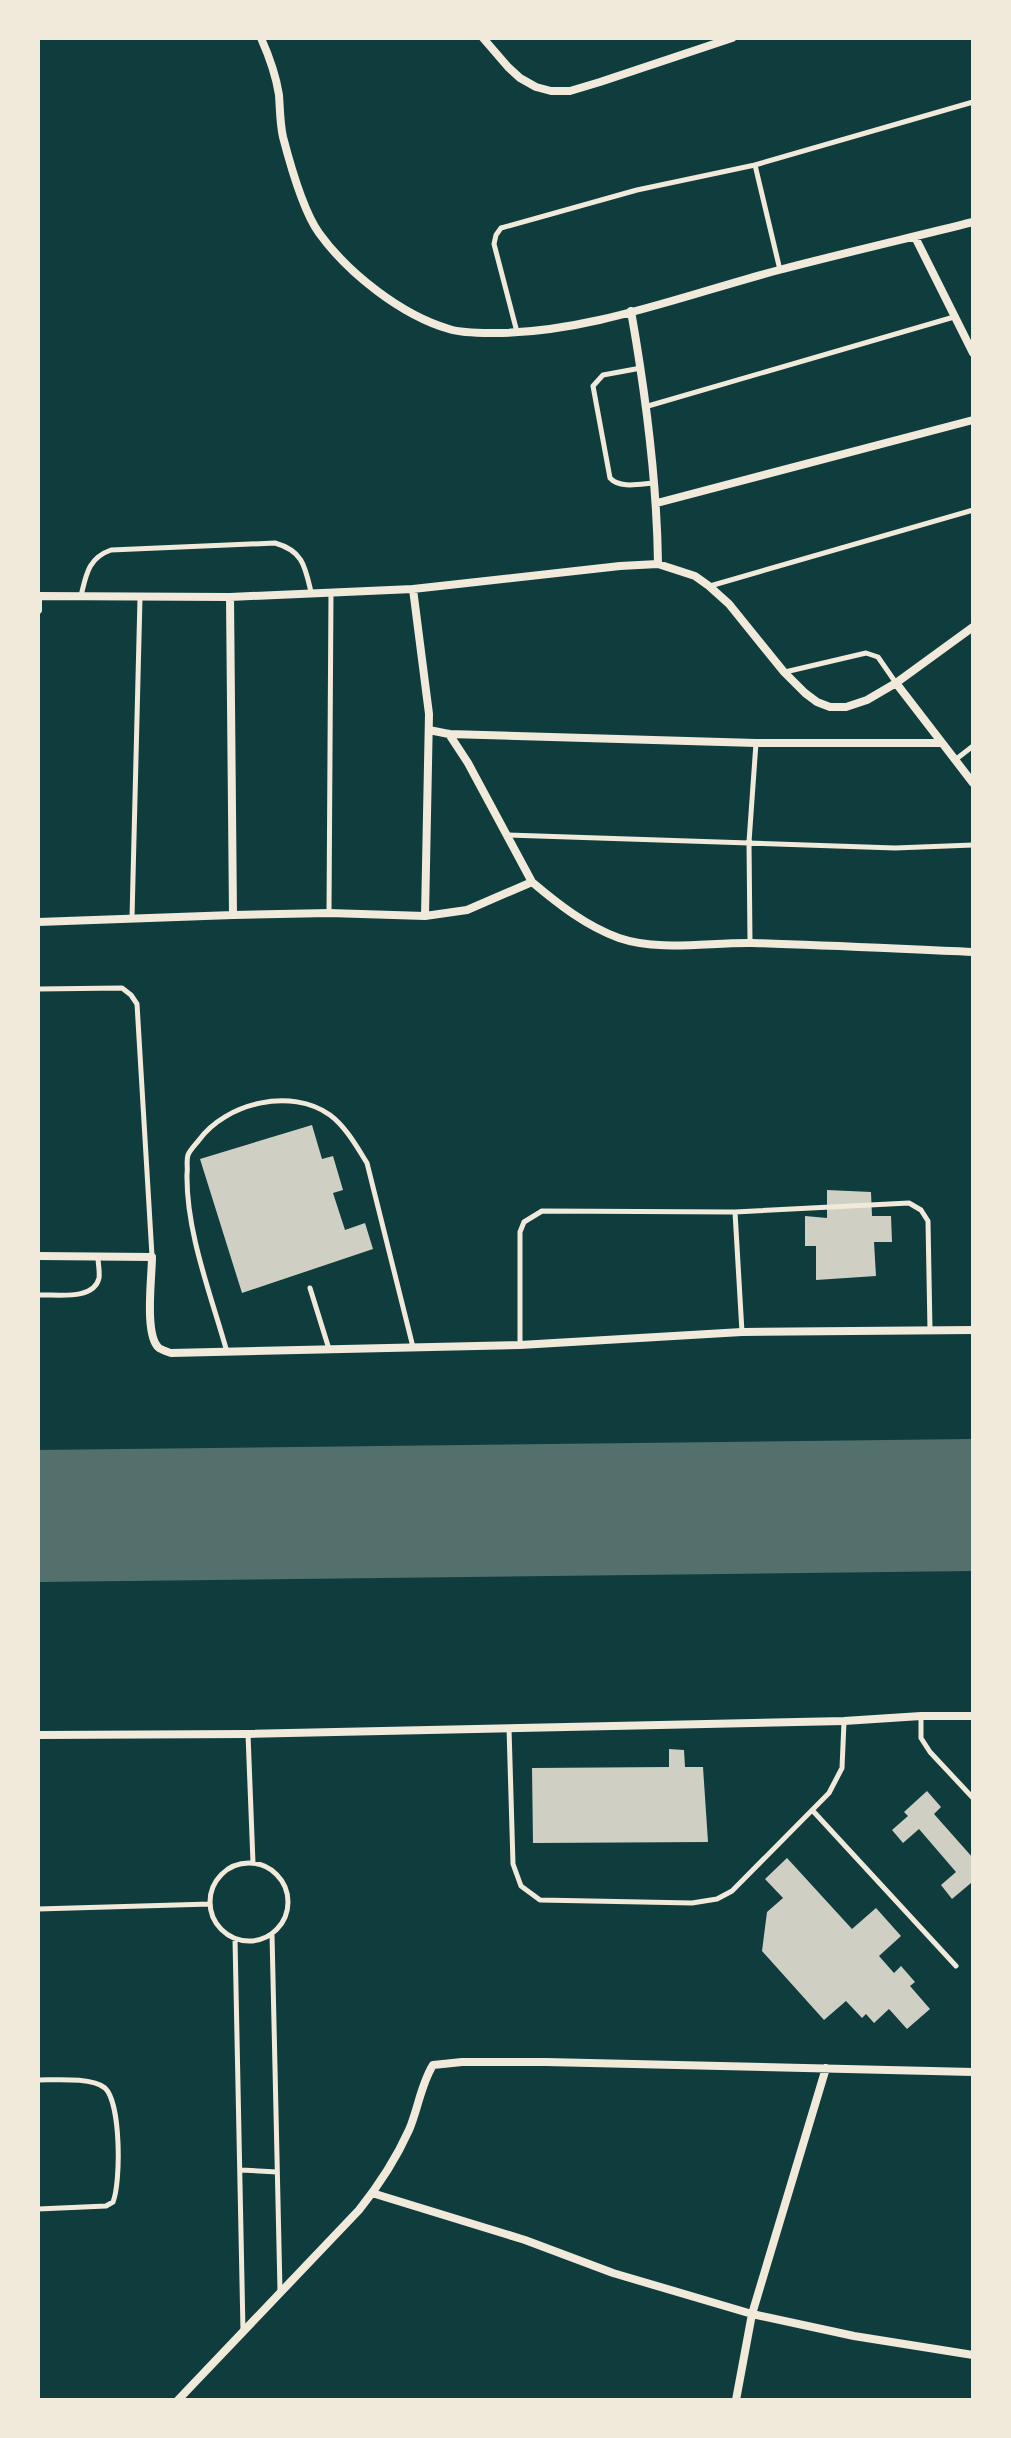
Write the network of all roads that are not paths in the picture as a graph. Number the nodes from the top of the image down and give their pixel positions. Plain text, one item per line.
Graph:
1 (261, 38) edge
2 (483, 38) edge
3 (732, 38) edge
4 (973, 102) edge
5 (755, 165) junction
6 (973, 222) edge
7 (915, 237) junction
8 (780, 270) junction
9 (631, 311) junction
10 (954, 316) junction
11 (517, 333) junction
12 (973, 353) edge
13 (641, 368) junction
14 (648, 406) junction
15 (973, 420) edge
16 (655, 483) junction
17 (657, 503) junction
18 (973, 510) edge
19 (658, 564) junction
20 (709, 586) junction
21 (413, 589) junction
22 (331, 591) junction
23 (311, 592) junction
24 (38, 596) edge
25 (81, 597) junction
26 (230, 597) junction
27 (140, 598) junction
28 (38, 610) edge
29 (973, 627) edge
30 (784, 672) junction
31 (896, 683) junction
32 (429, 730) junction
33 (449, 734) junction
34 (756, 743) junction
35 (942, 743) junction
36 (973, 746) edge
37 (954, 760) junction
38 (973, 783) edge
39 (508, 835) junction
40 (749, 842) junction
41 (973, 845) edge
42 (532, 882) junction
43 (329, 913) junction
44 (233, 915) junction
45 (425, 916) junction
46 (132, 918) junction
47 (38, 922) edge
48 (750, 943) junction
49 (973, 952) edge
50 (38, 989) edge
51 (735, 1212) junction
52 (38, 1256) edge
53 (98, 1256) junction
54 (152, 1257) junction
55 (310, 1288) dead end
56 (38, 1295) edge
57 (973, 1330) edge
58 (930, 1331) junction
59 (742, 1332) junction
60 (520, 1345) junction
61 (413, 1347) junction
62 (329, 1349) junction
63 (227, 1352) junction
64 (921, 1716) junction
65 (973, 1716) edge
66 (844, 1721) junction
67 (509, 1728) junction
68 (248, 1734) junction
69 (38, 1735) edge
70 (973, 1798) edge
71 (813, 1811) junction
72 (253, 1863) junction
73 (210, 1904) junction
74 (38, 1909) edge
75 (272, 1934) junction
76 (235, 1939) junction
77 (956, 1966) dead end
78 (826, 2068) junction
79 (973, 2072) edge
80 (38, 2080) edge
81 (241, 2170) junction
82 (277, 2172) junction
83 (372, 2193) junction
84 (38, 2209) edge
85 (280, 2291) junction
86 (752, 2314) junction
87 (243, 2332) junction
88 (973, 2355) edge
89 (178, 2400) edge
90 (736, 2400) edge

1 - 11 street
2 - 3 street
4 - 5 lane
5 - 8 lane
5 - 11 lane
6 - 7 street
7 - 8 street
7 - 10 street
8 - 9 street
9 - 11 street
9 - 13 street
10 - 12 street
10 - 14 lane
13 - 14 street
13 - 16 lane
14 - 16 street
15 - 17 street
16 - 17 street
17 - 19 street
18 - 20 lane
19 - 20 street
19 - 21 street
20 - 30 street
21 - 22 street
21 - 32 street
22 - 23 street
22 - 43 lane
23 - 25 lane
23 - 26 street
24 - 25 street
24 - 28 street
25 - 27 street
26 - 27 street
26 - 44 street
27 - 46 lane
29 - 31 street
30 - 31 lane
30 - 31 street
31 - 35 street
32 - 33 street
32 - 45 street
33 - 34 street
33 - 39 street
34 - 35 street
34 - 40 lane
35 - 37 street
36 - 37 lane
37 - 38 street
39 - 40 lane
39 - 42 street
40 - 41 lane
40 - 48 lane
42 - 45 street
42 - 48 street
43 - 44 street
43 - 45 street
44 - 46 street
46 - 47 street
48 - 49 street
50 - 54 lane
51 - 58 lane
51 - 59 lane
51 - 60 lane
52 - 53 street
53 - 54 street
53 - 56 lane
54 - 63 street
55 - 62 lane
57 - 58 street
58 - 59 street
59 - 60 street
60 - 61 street
61 - 62 street
61 - 63 lane
62 - 63 street
64 - 65 street
64 - 66 street
64 - 70 lane
66 - 67 street
66 - 71 lane
67 - 68 street
67 - 71 lane
68 - 69 street
68 - 72 lane
71 - 77 lane
72 - 73 lane
72 - 75 lane
73 - 74 lane
73 - 76 lane
75 - 76 lane
75 - 82 lane
76 - 81 lane
78 - 79 street
78 - 83 street
78 - 86 street
80 - 84 lane
81 - 82 lane
81 - 87 lane
82 - 85 lane
83 - 85 street
83 - 86 street
85 - 87 street
86 - 88 street
86 - 90 street
87 - 89 street

